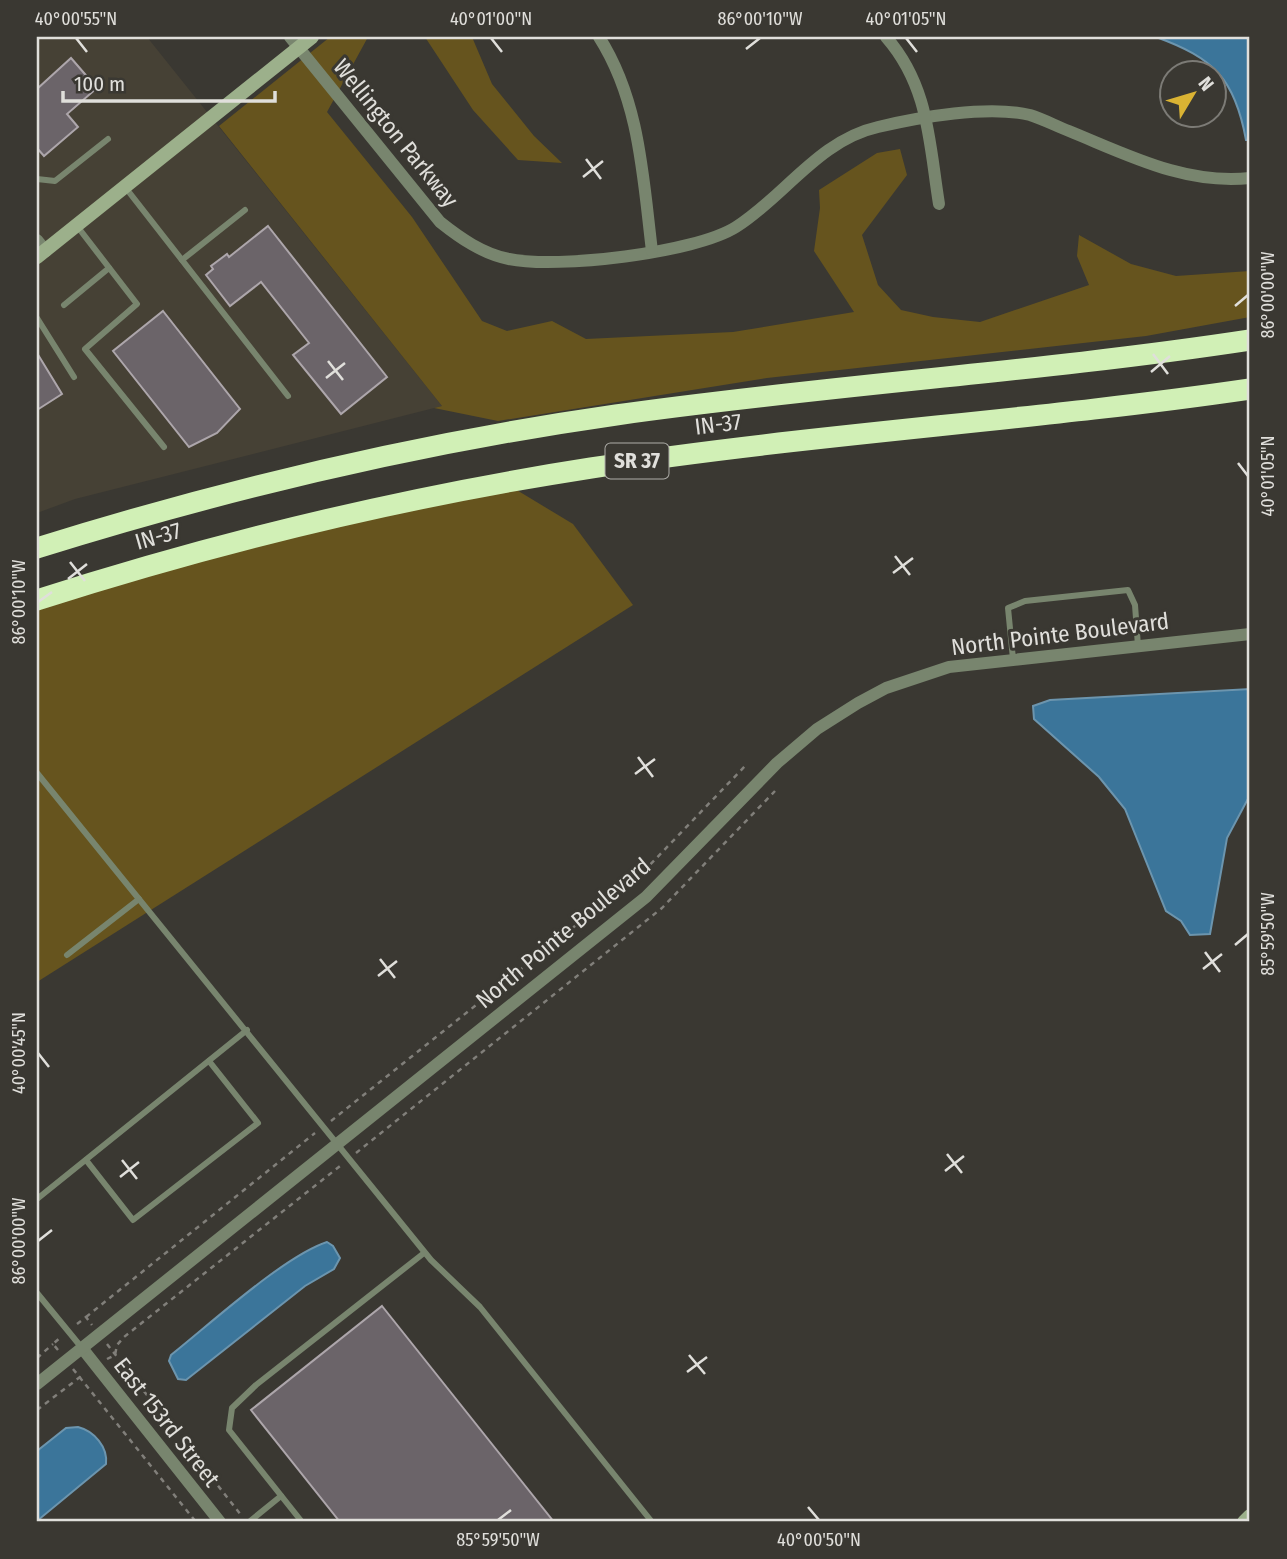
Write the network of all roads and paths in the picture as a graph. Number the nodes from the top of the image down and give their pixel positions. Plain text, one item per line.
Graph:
1 (312, 37) edge
2 (599, 37) edge
3 (886, 37) edge
4 (295, 42) edge
5 (926, 120) junction
6 (108, 139) dead end
7 (1250, 178) edge
8 (37, 179) edge
9 (125, 187) junction
10 (939, 204) dead end
11 (245, 210) dead end
12 (77, 226) junction
13 (40, 249) edge
14 (652, 251) junction
15 (182, 260) junction
16 (109, 268) junction
17 (64, 305) dead end
18 (37, 318) edge
19 (1250, 340) edge
20 (75, 377) dead end
21 (1250, 389) edge
22 (288, 396) dead end
23 (164, 447) dead end
24 (37, 548) edge
25 (37, 600) edge
26 (1250, 634) edge
27 (1138, 646) junction
28 (1013, 659) junction
29 (747, 764) dead end
30 (37, 772) edge
31 (775, 791) dead end
32 (139, 900) junction
33 (67, 955) dead end
34 (247, 1030) junction
35 (209, 1060) junction
36 (324, 1126) junction
37 (338, 1143) junction
38 (350, 1158) junction
39 (86, 1160) junction
40 (37, 1199) edge
41 (424, 1253) junction
42 (37, 1293) edge
43 (86, 1317) dead end
44 (53, 1344) dead end
45 (82, 1348) junction
46 (37, 1358) edge
47 (37, 1384) edge
48 (37, 1410) edge
49 (281, 1496) junction
50 (1250, 1516) edge
51 (196, 1522) edge
52 (220, 1522) edge
53 (248, 1522) edge
54 (302, 1522) edge
55 (652, 1522) edge
56 (1244, 1522) edge

1 - 4 street
2 - 14 street
3 - 5 street
4 - 9 street
4 - 14 street, Wellington Parkway
5 - 7 street, Wellington Parkway
5 - 10 street
5 - 14 street, Wellington Parkway
6 - 8 lane
9 - 12 street
9 - 15 lane
11 - 15 lane
12 - 13 street
12 - 16 lane
15 - 22 lane
16 - 17 lane
16 - 23 lane
18 - 20 lane
19 - 24 highway, IN-37 / SR 37
21 - 25 highway, IN-37 / SR 37
26 - 27 street, North Pointe Boulevard
27 - 28 street, North Pointe Boulevard
27 - 28 lane
28 - 37 street, North Pointe Boulevard
29 - 36 path
30 - 32 lane
31 - 38 path
32 - 33 lane
32 - 34 lane
34 - 35 lane
34 - 36 lane
35 - 39 lane
35 - 39 lane
36 - 37 lane
36 - 43 path
37 - 38 lane
37 - 45 street, North Pointe Boulevard
38 - 41 lane
38 - 53 path
39 - 40 lane
41 - 49 lane
41 - 55 lane
42 - 45 lane
44 - 46 path
45 - 47 street, North Pointe Boulevard
45 - 52 street, East 153rd Street
48 - 51 path
49 - 53 lane
49 - 54 lane
50 - 56 street

